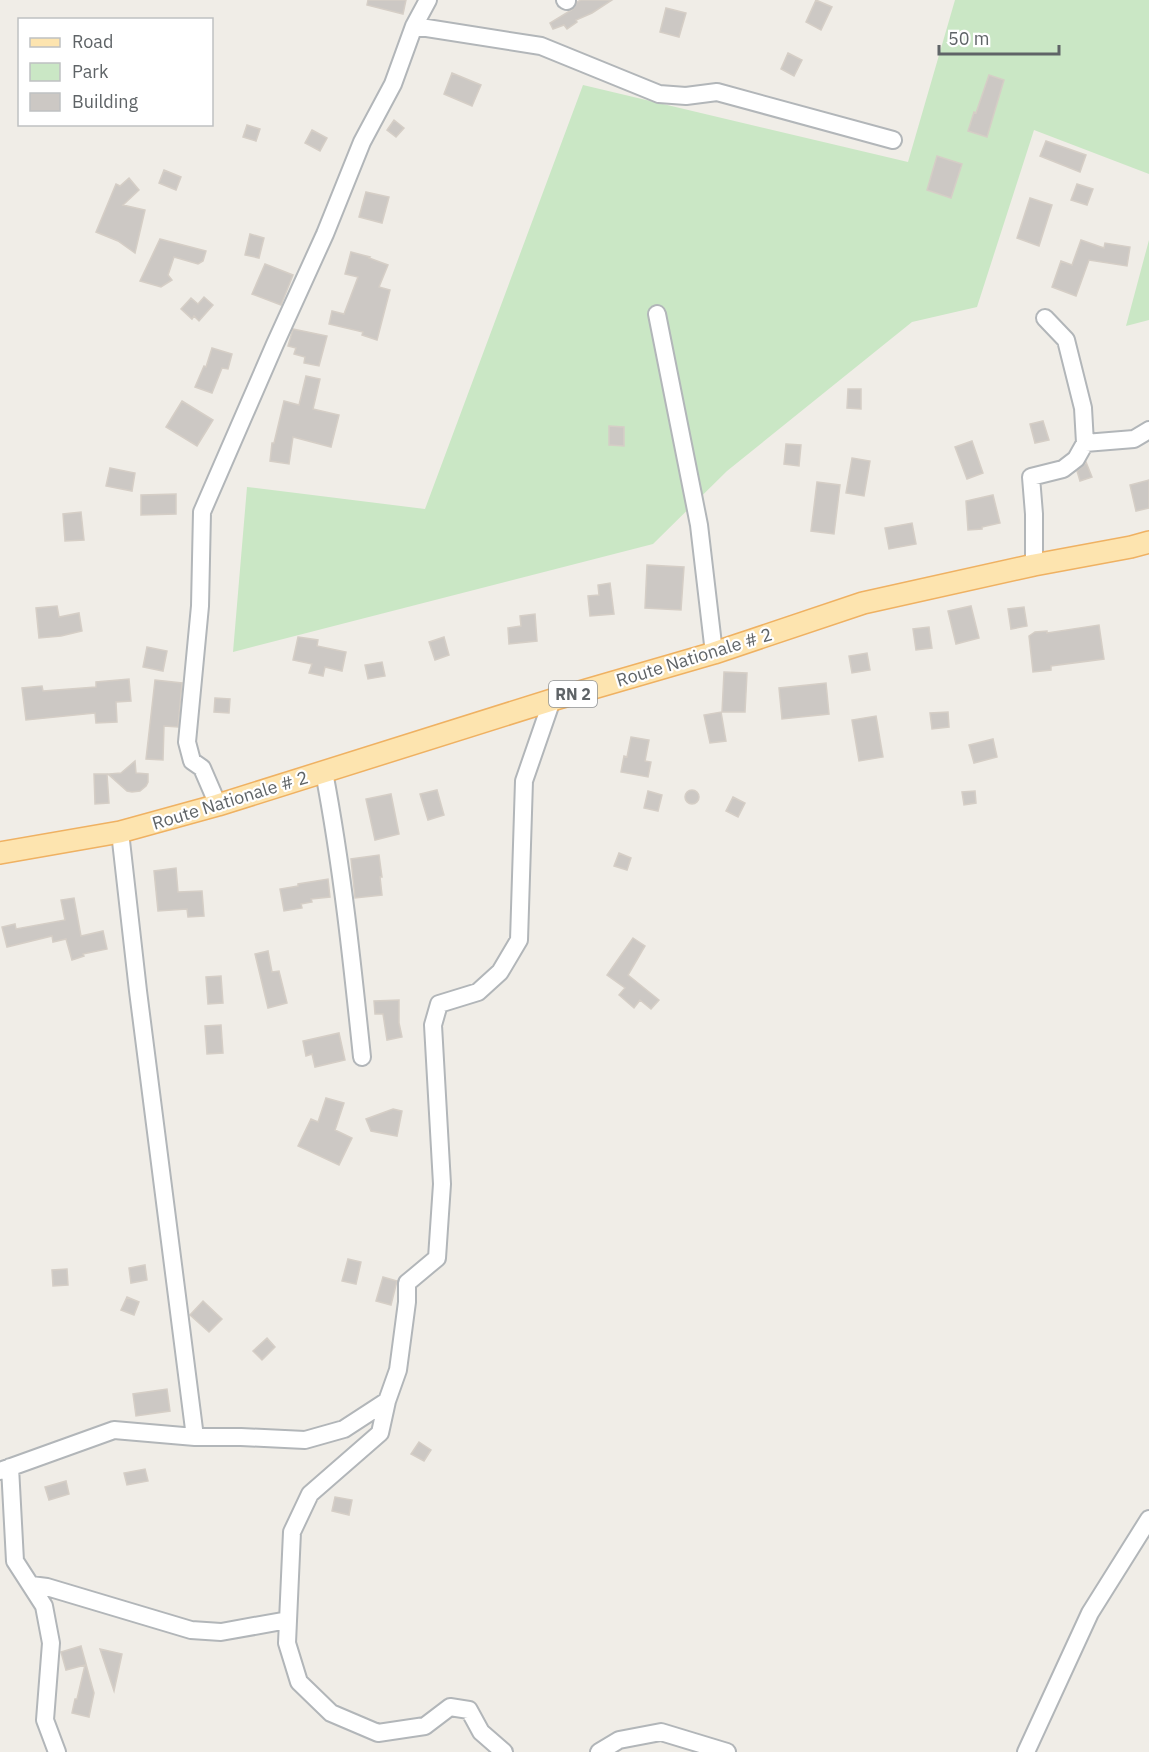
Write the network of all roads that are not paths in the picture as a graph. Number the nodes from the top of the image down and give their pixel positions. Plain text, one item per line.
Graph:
1 (428, 0) edge
2 (414, 26) junction
3 (892, 140) dead end
4 (657, 314) dead end
5 (1045, 318) dead end
6 (1149, 430) edge
7 (1085, 443) junction
8 (1149, 542) edge
9 (1034, 565) junction
10 (714, 653) junction
11 (552, 700) junction
12 (324, 772) junction
13 (218, 805) junction
14 (120, 832) junction
15 (0, 853) edge
16 (362, 1057) dead end
17 (387, 1401) junction
18 (195, 1437) junction
19 (5, 1469) edge
20 (1149, 1519) edge
21 (31, 1585) junction
22 (288, 1620) junction
23 (57, 1752) edge
24 (504, 1752) edge
25 (599, 1752) edge
26 (727, 1752) edge
27 (1026, 1752) edge

1 - 2 street
2 - 3 street
2 - 13 street
4 - 10 street
5 - 7 street
6 - 7 street
7 - 9 street
8 - 9 main road, Route Nationale # 2 / RN 2
9 - 10 main road, Route Nationale # 2 / RN 2
10 - 11 main road, Route Nationale # 2 / RN 2
11 - 12 main road, Route Nationale # 2 / RN 2
11 - 17 street
12 - 13 main road, Route Nationale # 2 / RN 2
12 - 16 street
13 - 14 main road, Route Nationale # 2 / RN 2
14 - 15 main road, Route Nationale # 2 / RN 2
14 - 18 street
17 - 18 street
17 - 22 street
18 - 19 street
19 - 21 street
20 - 27 street
21 - 22 street
21 - 23 street
22 - 24 street
25 - 26 street

